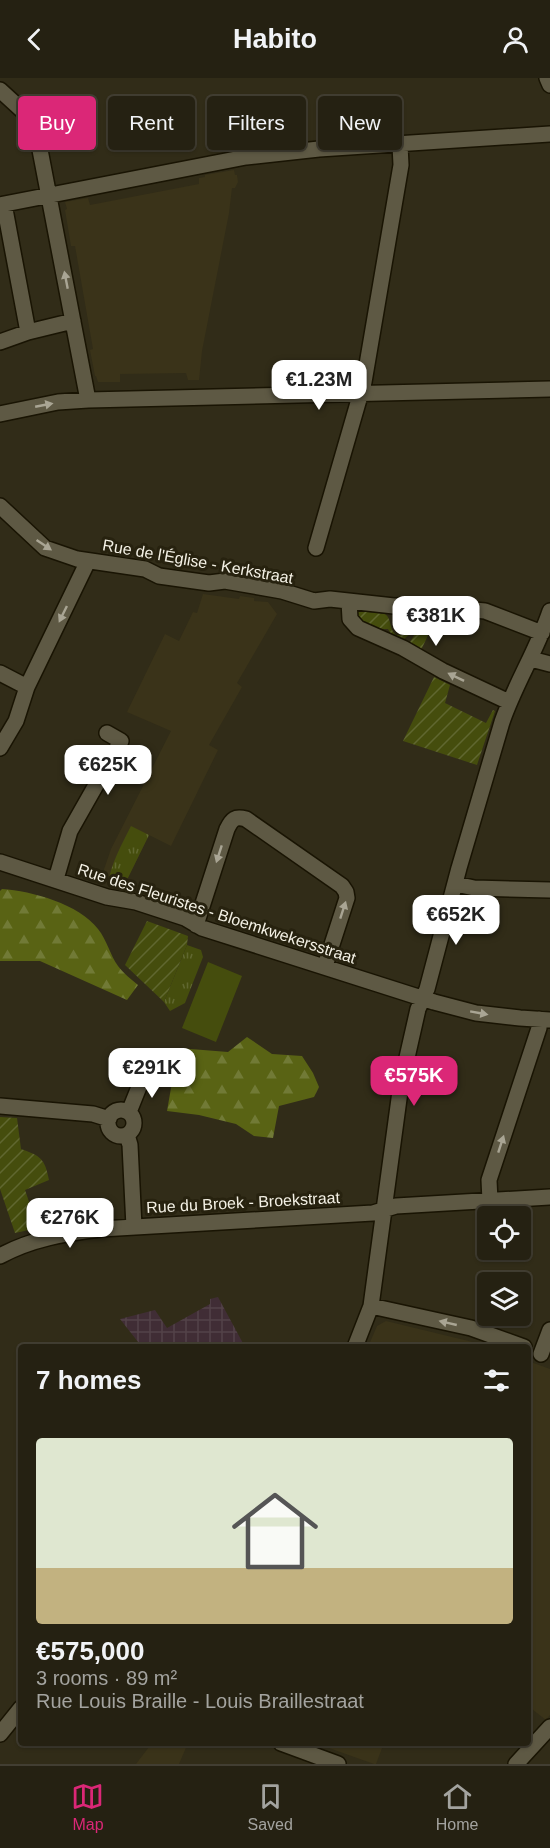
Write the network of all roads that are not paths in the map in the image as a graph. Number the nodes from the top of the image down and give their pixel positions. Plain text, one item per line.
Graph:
1 (547, 78) edge
2 (550, 85) edge
3 (3, 93) edge
4 (550, 134) edge
5 (402, 145) edge
6 (318, 149) edge
7 (400, 150) edge
8 (50, 195) junction
9 (2, 205) edge
10 (74, 321) junction
11 (28, 332) junction
12 (0, 342) edge
13 (550, 389) edge
14 (361, 393) junction
15 (88, 400) junction
16 (0, 414) edge
17 (0, 506) edge
18 (316, 548) dead end
19 (88, 561) junction
20 (349, 601) junction
21 (547, 623) edge
22 (531, 659) junction
23 (550, 664) edge
24 (0, 674) edge
25 (27, 687) junction
26 (509, 702) junction
27 (107, 733) dead end
28 (0, 748) edge
29 (0, 862) edge
30 (56, 879) junction
31 (456, 884) junction
32 (550, 890) edge
33 (196, 925) junction
34 (325, 966) junction
35 (423, 997) junction
36 (545, 1019) edge
37 (145, 1072) dead end
38 (0, 1106) edge
39 (129, 1112) junction
40 (109, 1119) junction
41 (127, 1135) junction
42 (550, 1197) edge
43 (490, 1201) junction
44 (383, 1210) junction
45 (134, 1227) junction
46 (0, 1256) edge
47 (371, 1306) junction
48 (550, 1330) edge
49 (356, 1344) edge
50 (516, 1344) edge
51 (540, 1353) edge
52 (18, 1712) edge
53 (550, 1727) edge
54 (0, 1734) edge
55 (289, 1746) edge
56 (338, 1764) edge
57 (516, 1764) edge

1 - 2 street
3 - 8 street
4 - 5 street
6 - 8 street
7 - 14 street
8 - 9 street
10 -> 8 street
9 - 11 street
10 - 11 street
10 - 15 street
11 - 12 street
13 - 14 street
14 - 15 street
14 - 18 street
16 -> 15 street
17 -> 19 street, Rue de l'Église - Kerkstraat
19 - 20 street, Rue de l'Église - Kerkstraat
19 -> 25 street
20 - 21 street, Rue de l'Église - Kerkstraat
26 -> 20 street
21 - 22 street
22 - 23 street
22 - 26 street
24 - 25 street
25 - 28 street
26 - 31 street
27 - 30 street
29 - 30 street, Rue des Fleuristes - Bloemkwekersstraat
30 - 33 street, Rue des Fleuristes - Bloemkwekersstraat
31 - 32 street
31 - 35 street
33 - 34 street, Rue des Fleuristes - Bloemkwekersstraat
34 -> 33 street
34 - 35 street, Rue des Fleuristes - Bloemkwekersstraat
35 -> 36 street, Rue des Fleuristes - Bloemkwekersstraat
35 - 44 street
43 -> 36 street
37 - 39 street
38 - 40 street
39 - 40 street
39 - 41 street
40 - 41 street
41 - 45 street
42 - 43 street, Rue du Broek - Broekstraat
43 - 44 street, Rue du Broek - Broekstraat
44 - 45 street, Rue du Broek - Broekstraat
44 - 47 street
45 - 46 street, Rue du Broek - Broekstraat
47 - 49 street
50 -> 47 street
48 - 51 street
52 - 54 street
53 - 57 street
55 - 56 street

